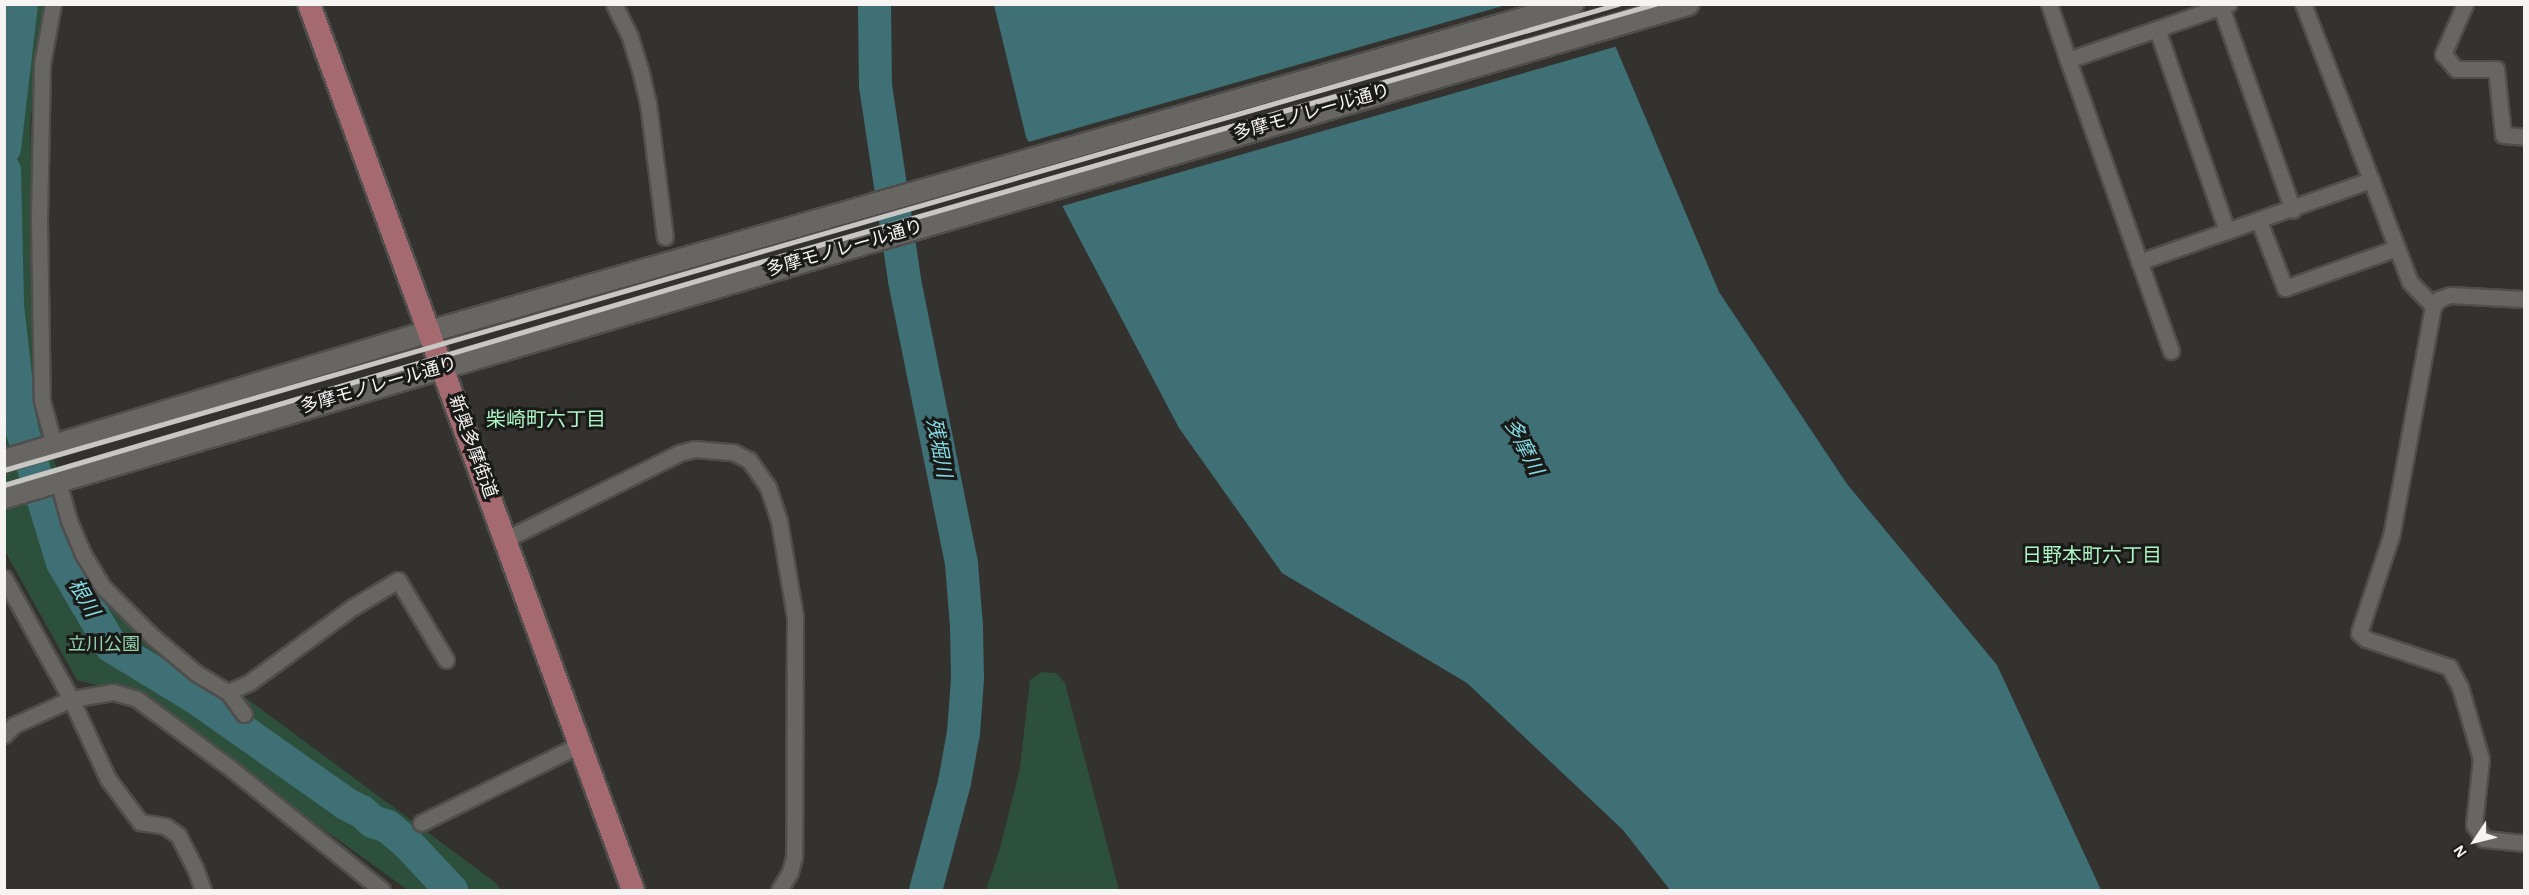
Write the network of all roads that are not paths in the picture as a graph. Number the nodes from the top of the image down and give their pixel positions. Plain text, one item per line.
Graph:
1 (54, 4) edge
2 (309, 4) edge
3 (614, 4) edge
4 (1572, 4) edge
5 (1687, 4) edge
6 (2049, 4) edge
7 (2303, 4) edge
8 (2465, 4) edge
9 (2224, 6) edge
10 (2157, 29) junction
11 (2068, 60) junction
12 (2524, 137) edge
13 (2371, 180) junction
14 (2293, 210) junction
15 (2259, 221) junction
16 (2227, 231) junction
17 (664, 237) dead end
18 (2397, 248) junction
19 (2139, 262) junction
20 (2524, 299) edge
21 (2433, 306) junction
22 (429, 331) junction
23 (2171, 351) dead end
24 (442, 368) junction
25 (50, 446) junction
26 (4, 460) edge
27 (58, 481) junction
28 (4, 497) edge
29 (506, 539) junction
30 (4, 578) edge
31 (446, 660) dead end
32 (228, 692) junction
33 (71, 699) junction
34 (244, 714) dead end
35 (4, 735) edge
36 (579, 746) junction
37 (421, 823) dead end
38 (2524, 843) edge
39 (203, 891) edge
40 (382, 891) edge
41 (633, 891) edge
42 (779, 891) edge

1 - 25 street
2 - 22 main road, 新奥多摩街道
3 - 17 street
4 - 22 main road, 多摩モノレール通り
5 - 24 main road, 多摩モノレール通り
6 - 11 street
7 - 13 street
8 - 12 street
9 - 10 street
9 - 14 street
10 - 11 street
10 - 16 street
11 - 19 street
13 - 14 street
13 - 18 street
14 - 15 street
15 - 16 street
15 - 18 street
16 - 19 street
18 - 21 street
19 - 23 street
20 - 21 street
21 - 38 street
22 - 24 main road, 新奥多摩街道
22 - 25 main road, 多摩モノレール通り
24 - 27 main road, 多摩モノレール通り
24 - 29 main road, 新奥多摩街道
25 - 26 main road, 多摩モノレール通り
27 - 28 main road, 多摩モノレール通り
27 - 32 street
29 - 36 main road, 新奥多摩街道
29 - 42 street
30 - 33 street
31 - 32 street
32 - 34 street
33 - 35 street
33 - 39 street
33 - 40 street
36 - 37 street
36 - 41 main road, 新奥多摩街道

